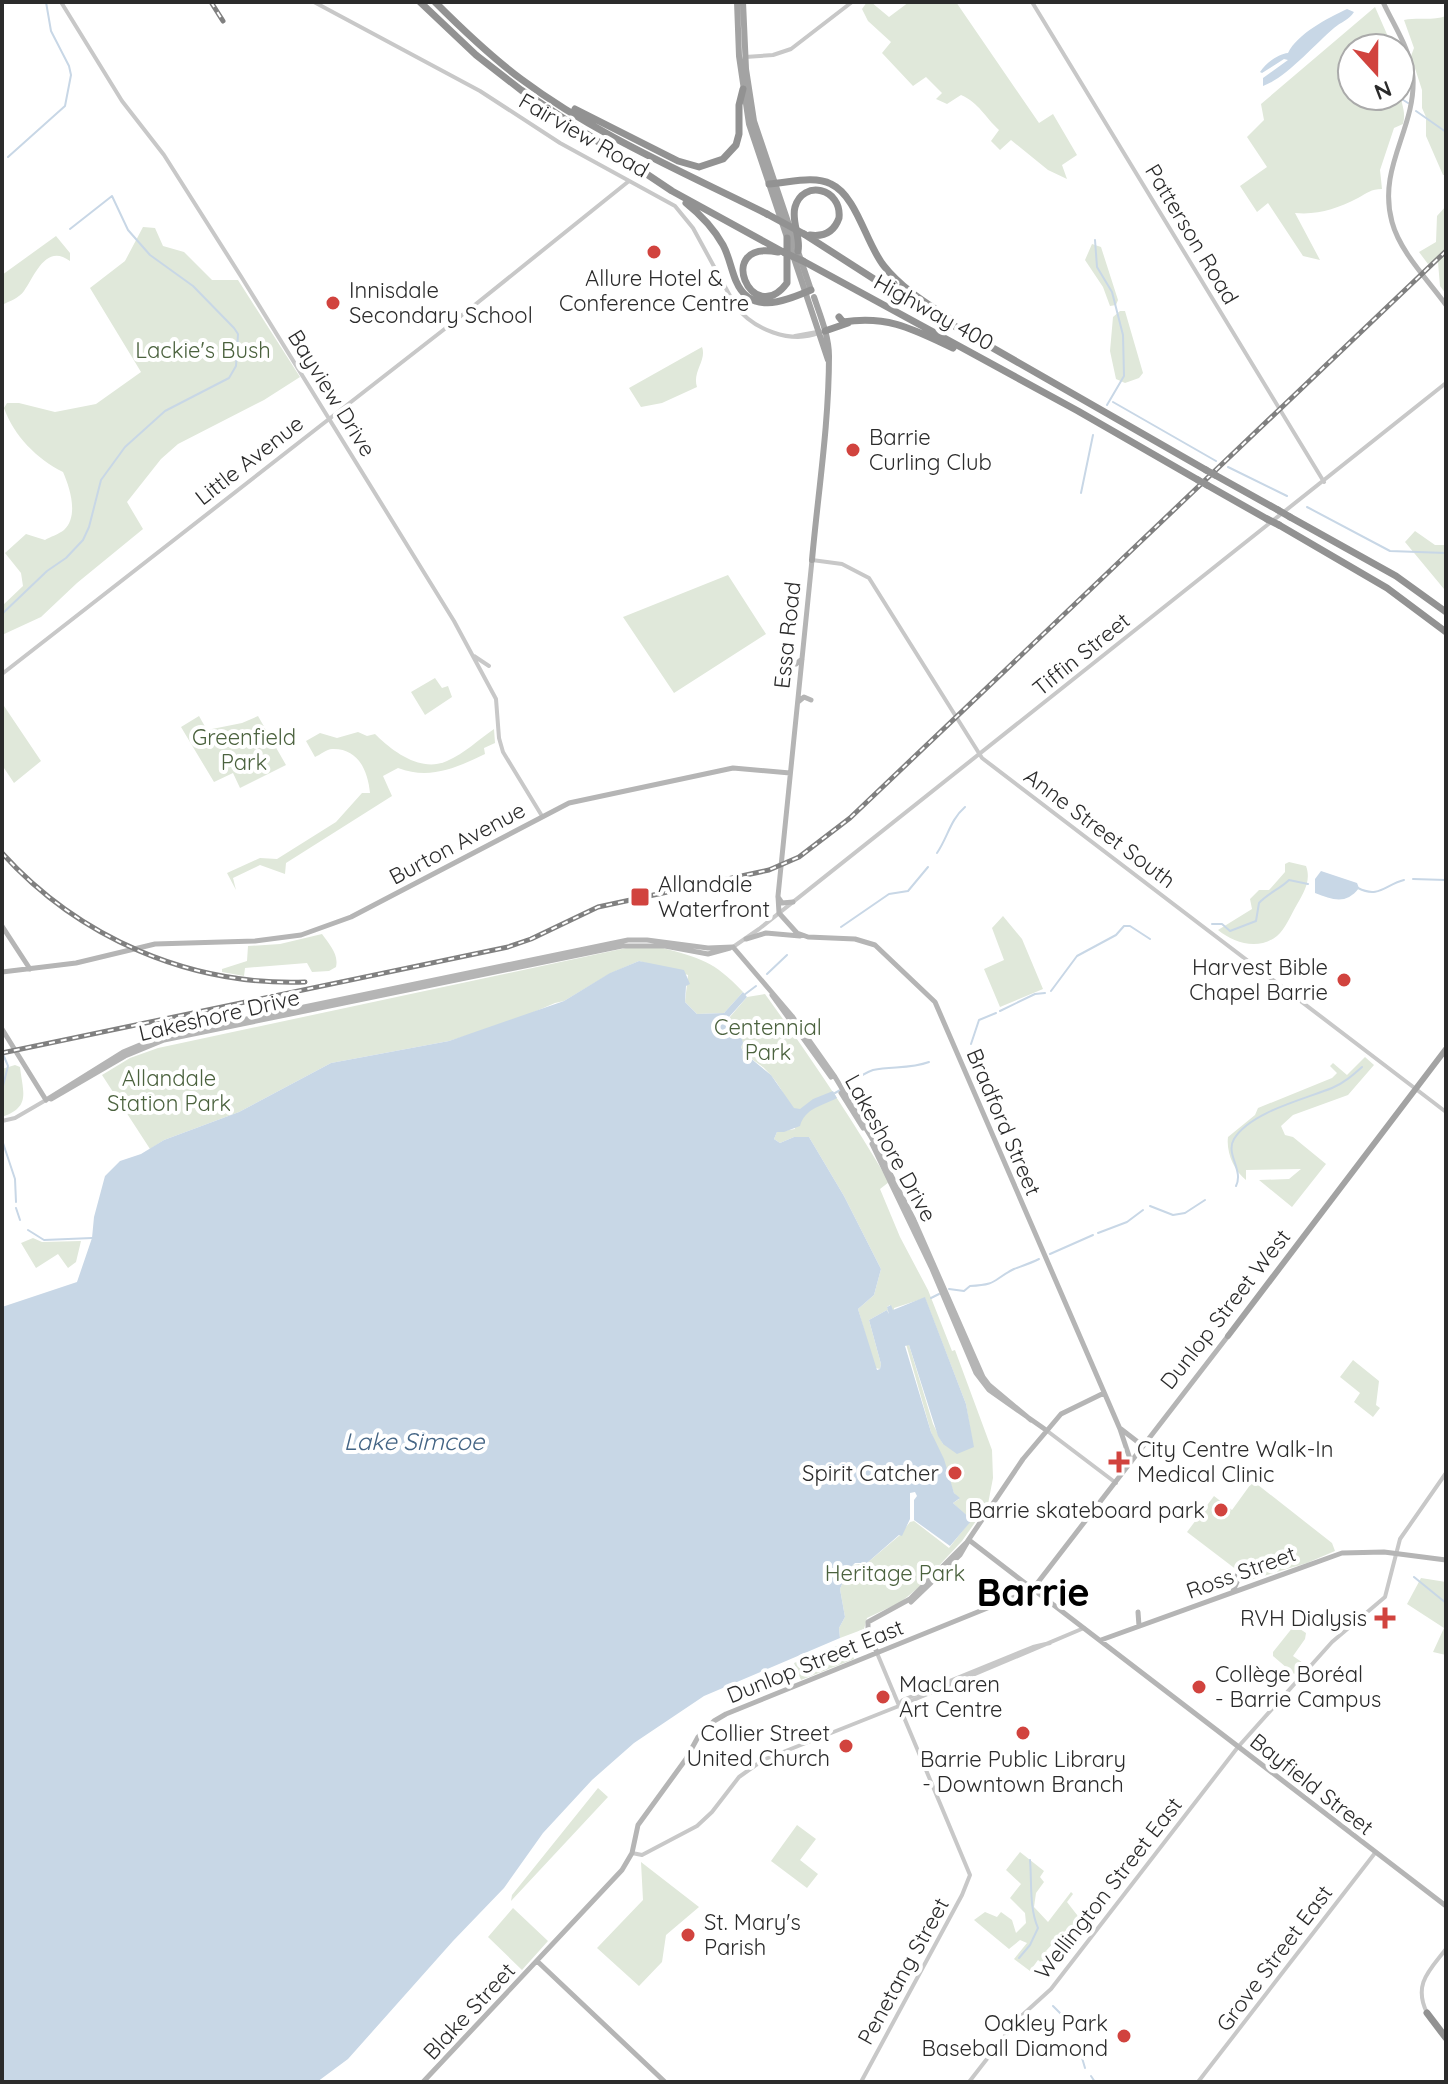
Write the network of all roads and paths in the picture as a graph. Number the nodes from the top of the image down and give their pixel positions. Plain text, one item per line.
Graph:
1 (61, 2) edge
2 (314, 2) edge
3 (420, 2) edge
4 (435, 2) edge
5 (740, 2) edge
6 (852, 2) edge
7 (1032, 2) edge
8 (1383, 2) edge
9 (745, 57) junction
10 (536, 89) junction
11 (743, 89) junction
12 (629, 181) junction
13 (772, 184) junction
14 (672, 191) junction
15 (804, 234) junction
16 (787, 238) junction
17 (798, 251) junction
18 (785, 253) junction
19 (810, 293) junction
20 (1446, 305) edge
21 (839, 317) dead end
22 (858, 321) junction
23 (822, 332) junction
24 (965, 333) junction
25 (995, 367) junction
26 (1446, 383) edge
27 (330, 418) junction
28 (1324, 482) junction
29 (812, 560) junction
30 (1446, 612) edge
31 (1446, 632) edge
32 (472, 654) junction
33 (802, 658) junction
34 (788, 662) dead end
35 (489, 666) dead end
36 (2, 674) edge
37 (811, 700) dead end
38 (798, 702) junction
39 (979, 754) junction
40 (790, 773) junction
41 (542, 816) junction
42 (778, 896) junction
43 (793, 902) junction
44 (779, 913) junction
45 (2, 926) edge
46 (802, 935) junction
47 (746, 939) junction
48 (733, 947) junction
49 (30, 969) junction
50 (2, 972) edge
51 (762, 980) junction
52 (2, 1029) edge
53 (1446, 1049) edge
54 (1417, 1089) junction
55 (40, 1090) junction
56 (59, 1090) junction
57 (844, 1094) junction
58 (46, 1100) junction
59 (1446, 1112) edge
60 (2, 1121) edge
61 (1228, 1336) joint
62 (988, 1386) junction
63 (1104, 1393) junction
64 (1120, 1429) junction
65 (1046, 1430) junction
66 (1143, 1446) junction
67 (1131, 1462) junction
68 (1446, 1473) edge
69 (1116, 1483) junction
70 (968, 1541) junction
71 (1395, 1553) junction
72 (1446, 1560) edge
73 (1235, 1576) dead end
74 (1032, 1590) junction
75 (1232, 1592) junction
76 (1138, 1612) dead end
77 (1139, 1626) junction
78 (1084, 1628) junction
79 (1114, 1635) junction
80 (1100, 1640) junction
81 (1110, 1648) junction
82 (877, 1653) junction
83 (899, 1704) junction
84 (1238, 1747) junction
85 (632, 1853) junction
86 (1375, 1853) junction
87 (1446, 1906) edge
88 (1446, 1949) edge
89 (537, 1961) junction
90 (1427, 2013) joint
91 (1446, 2038) edge
92 (423, 2082) edge
93 (665, 2082) edge
94 (861, 2082) edge
95 (969, 2082) edge
96 (1198, 2082) edge

1 - 27 street, Bayview Drive
2 - 12 street, Fairview Road
3 - 14 highway, Highway 400
4 - 10 highway, Highway 400
5 - 9 main road, Essa Road
5 - 11 main road, Essa Road
6 - 9 street
7 - 28 street, Patterson Road
8 - 20 main road
9 - 13 main road, Essa Road
10 - 11 highway
10 - 15 highway, Highway 400, bridge
11 - 13 main road, Essa Road
12 - 23 street, Fairview Road
12 - 27 street, Little Avenue
13 - 16 main road, Essa Road
13 - 17 main road, Essa Road
13 - 24 highway
14 - 18 highway, Highway 400
14 - 19 highway
15 - 17 highway
15 - 24 highway, Highway 400
16 - 18 highway
16 - 19 main road, Essa Road
17 - 19 main road, Essa Road
18 - 25 highway, Highway 400, bridge
19 - 23 main road, Essa Road
21 - 22 highway
22 - 23 highway
22 - 25 highway
23 - 29 main road, Essa Road
24 - 30 highway, Highway 400, bridge
25 - 31 highway, Highway 400, bridge
26 - 28 street, Tiffin Street
27 - 32 street, Bayview Drive
27 - 36 street, Little Avenue
28 - 39 street, Tiffin Street
29 - 33 main road, Essa Road
29 - 39 street, Anne Street South
32 - 35 street
32 - 41 street, Bayview Drive
33 - 34 main road
33 - 38 main road, Essa Road
37 - 38 main road
38 - 40 main road, Essa Road
39 - 43 street, Tiffin Street
39 - 54 street, Anne Street South
40 - 41 main road, Burton Avenue
40 - 42 main road, Essa Road
41 - 49 main road, Burton Avenue
42 - 43 main road
42 - 44 main road, Essa Road
43 - 44 street, Tiffin Street
44 - 46 main road
44 - 47 street, Tiffin Street
45 - 49 main road
46 - 47 main road, Bradford Street
46 - 63 main road, Bradford Street
47 - 48 street, Tiffin Street
48 - 51 main road
48 - 51 main road
48 - 56 main road, Lakeshore Drive
48 - 58 main road, Lakeshore Drive
49 - 50 main road, Burton Avenue
51 - 57 main road, Lakeshore Drive
52 - 55 main road
53 - 54 main road, Dunlop Street West
54 - 59 street, Anne Street South
54 - 61 main road, Dunlop Street West
55 - 56 main road
55 - 58 main road
56 - 58 main road, Lakeshore Drive
57 - 62 main road
57 - 62 main road, Lakeshore Drive
58 - 60 street
61 - 66 main road, Dunlop Street West
62 - 65 main road
63 - 64 main road, Bradford Street
63 - 65 main road
64 - 66 main road
64 - 67 main road, Bradford Street
65 - 69 street
65 - 70 main road
66 - 67 main road, Dunlop Street West
67 - 69 main road, Dunlop Street West
68 - 71 street, Wellington Street East
69 - 74 main road, Dunlop Street West
70 - 74 main road, Bayfield Street
70 - 82 main road
71 - 72 main road, Ross Street
71 - 75 main road, Ross Street
71 - 84 street, Wellington Street East
73 - 75 main road
74 - 78 main road, Bayfield Street
74 - 82 main road, Dunlop Street East
75 - 77 main road, Ross Street
76 - 77 main road
77 - 79 main road, Ross Street
78 - 80 main road, Bayfield Street
78 - 83 street
79 - 80 main road, Ross Street
79 - 81 main road
80 - 81 main road, Bayfield Street
81 - 84 main road, Bayfield Street
82 - 83 street
82 - 85 main road, Dunlop Street East
83 - 85 street
83 - 94 street, Penetang Street
84 - 86 main road, Bayfield Street
84 - 95 street, Wellington Street East
85 - 89 main road, Dunlop Street East
86 - 87 main road, Bayfield Street
86 - 96 street, Grove Street East
88 - 90 street
89 - 92 main road, Blake Street
89 - 93 main road
90 - 91 highway

